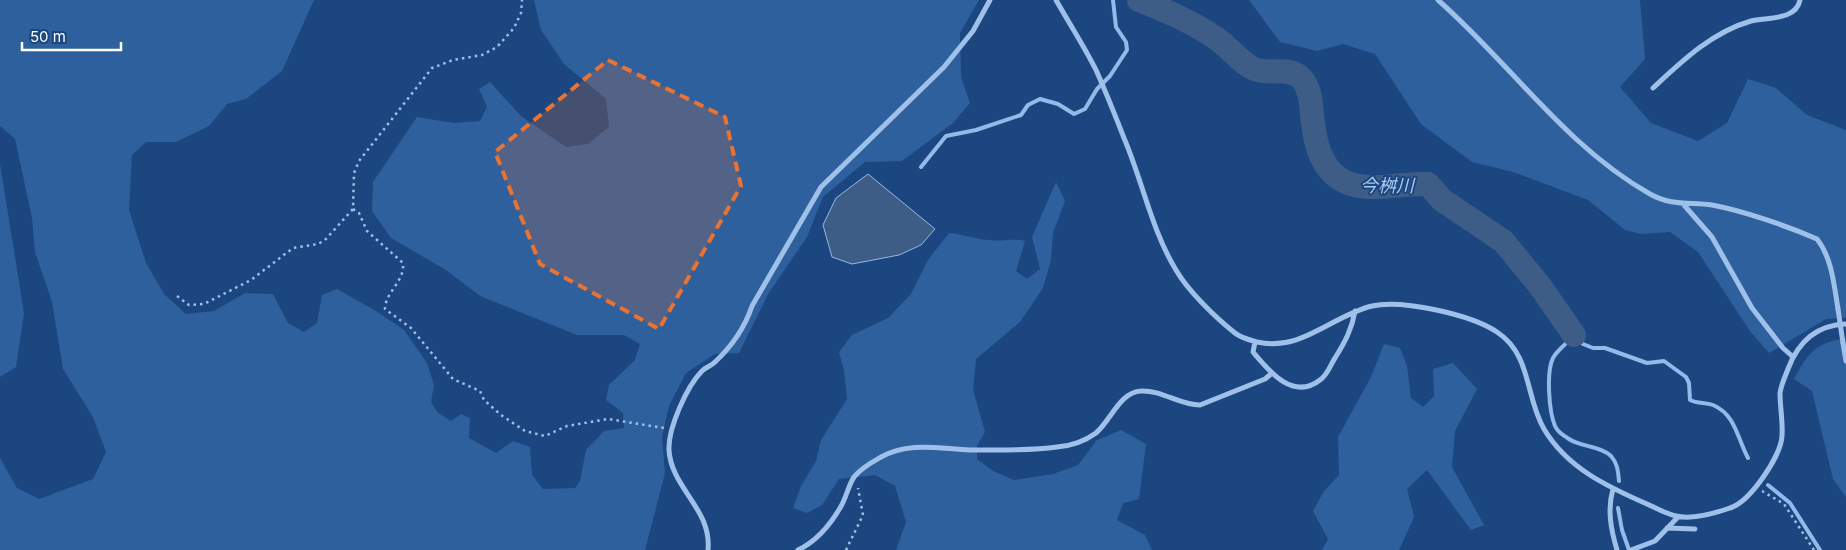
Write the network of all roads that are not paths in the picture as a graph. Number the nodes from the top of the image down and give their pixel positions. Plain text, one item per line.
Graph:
1 (990, 0) edge
2 (1056, 0) edge
3 (1438, 0) edge
4 (1800, 0) edge
5 (1653, 88) dead end
6 (1684, 205) junction
7 (1355, 311) junction
8 (1846, 324) edge
9 (1255, 342) junction
10 (1792, 356) junction
11 (1846, 361) edge
12 (1272, 374) junction
13 (1612, 489) junction
14 (1678, 517) junction
15 (1667, 528) junction
16 (1695, 529) dead end
17 (708, 550) edge
18 (798, 550) edge
19 (1616, 550) edge
20 (1631, 550) edge

1 - 17 street
2 - 9 street
3 - 6 street
4 - 5 street
6 - 10 street
6 - 11 street, bridge
7 - 9 street
7 - 12 street
7 - 13 street
8 - 10 street
9 - 12 street
10 - 14 street
12 - 18 street
13 - 14 street
13 - 19 street
14 - 15 street
15 - 16 street
15 - 20 street

